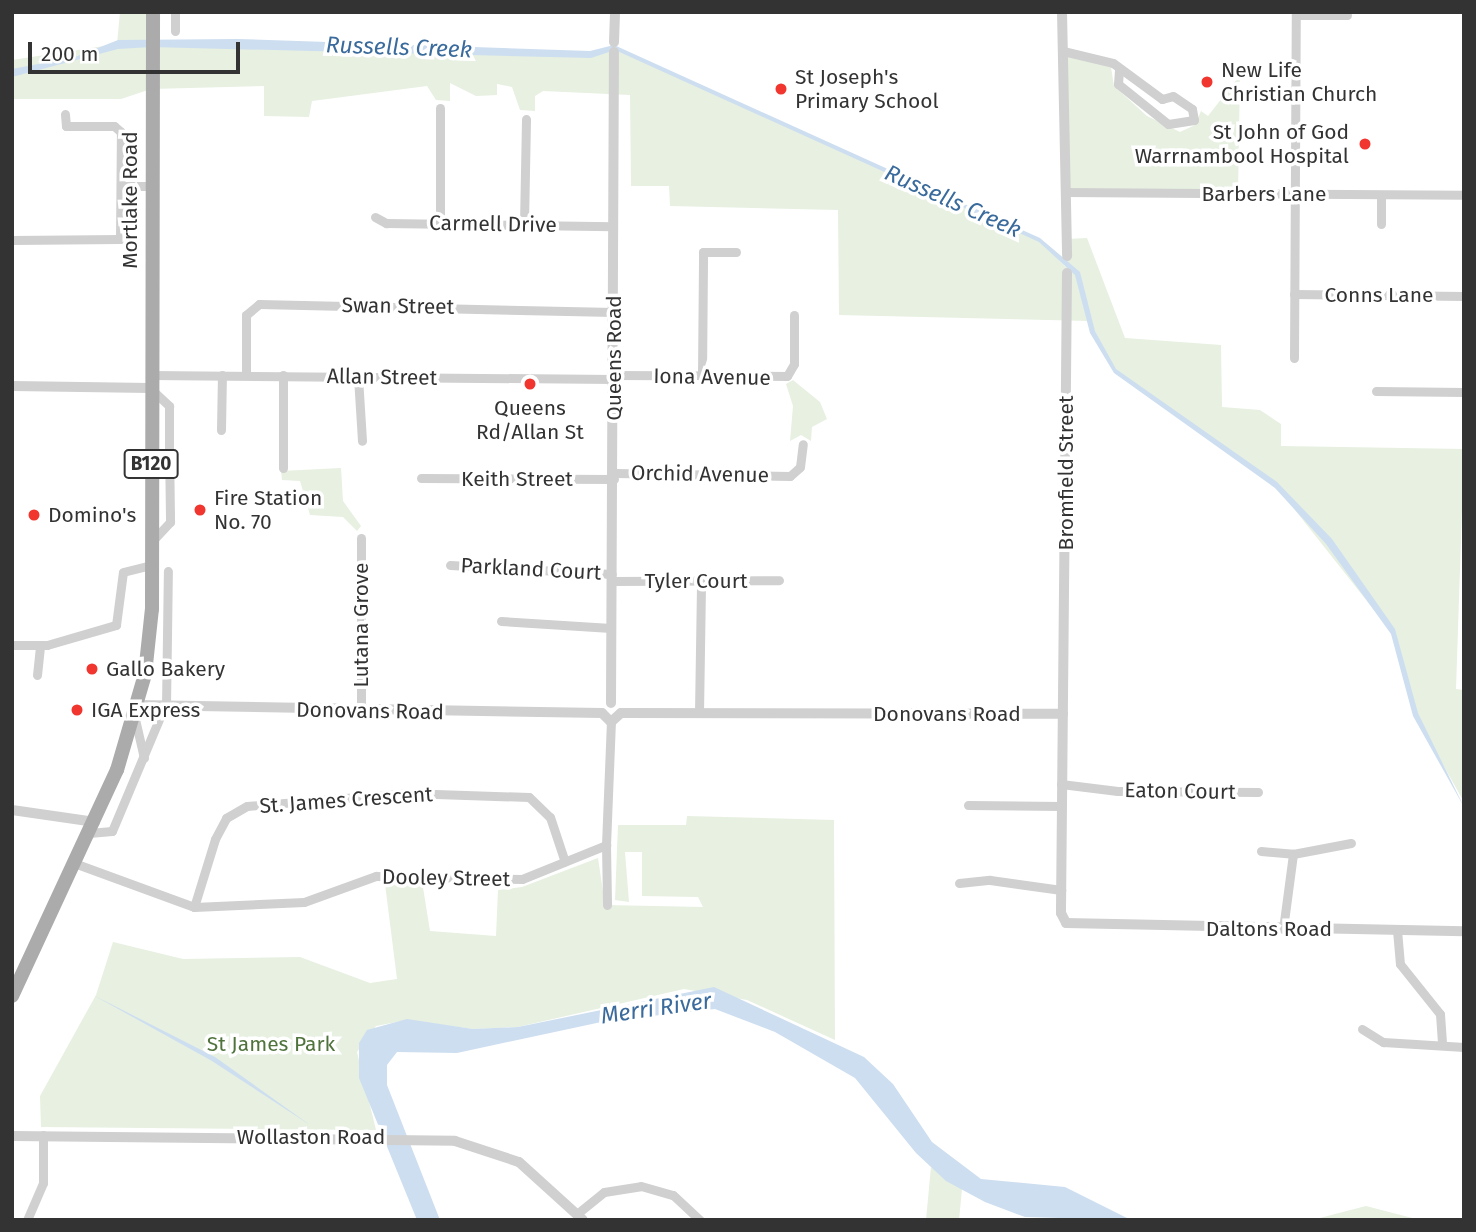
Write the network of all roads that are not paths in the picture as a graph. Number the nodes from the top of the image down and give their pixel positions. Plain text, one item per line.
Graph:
1 (153, 12) edge
2 (175, 12) edge
3 (615, 12) edge
4 (1062, 12) edge
5 (1296, 13) edge
6 (1347, 15) dead end
7 (175, 31) dead end
8 (1063, 51) junction
9 (1119, 69) junction
10 (1162, 99) junction
11 (440, 108) dead end
12 (1153, 113) junction
13 (65, 114) dead end
14 (526, 119) dead end
15 (122, 186) junction
16 (151, 186) junction
17 (1065, 192) junction
18 (1295, 194) junction
19 (1381, 195) junction
20 (1464, 195) edge
21 (375, 217) dead end
22 (440, 223) junction
23 (524, 224) junction
24 (1381, 224) dead end
25 (613, 226) junction
26 (12, 240) edge
27 (736, 252) dead end
28 (1067, 256) joint
29 (1067, 273) joint
30 (1294, 294) junction
31 (1464, 296) edge
32 (614, 312) junction
33 (794, 315) dead end
34 (1294, 359) dead end
35 (222, 375) junction
36 (246, 375) junction
37 (283, 376) junction
38 (702, 376) junction
39 (358, 377) junction
40 (614, 377) junction
41 (150, 381) junction
42 (12, 386) edge
43 (1376, 391) dead end
44 (1464, 392) edge
45 (221, 430) dead end
46 (362, 441) dead end
47 (803, 443) dead end
48 (281, 469) dead end
49 (614, 476) junction
50 (421, 478) dead end
51 (361, 538) dead end
52 (152, 565) junction
53 (450, 565) dead end
54 (167, 571) dead end
55 (612, 577) junction
56 (779, 580) dead end
57 (701, 581) junction
58 (501, 621) dead end
59 (611, 628) junction
60 (12, 645) edge
61 (40, 646) junction
62 (37, 676) dead end
63 (611, 703) junction
64 (166, 707) junction
65 (136, 712) junction
66 (361, 712) junction
67 (602, 713) junction
68 (621, 713) junction
69 (699, 713) junction
70 (1063, 714) junction
71 (160, 717) dead end
72 (611, 722) junction
73 (144, 758) junction
74 (1061, 784) junction
75 (1258, 792) dead end
76 (968, 805) dead end
77 (1061, 806) junction
78 (12, 810) edge
79 (92, 827) junction
80 (608, 842) junction
81 (1351, 843) dead end
82 (1261, 851) dead end
83 (1293, 854) junction
84 (565, 862) junction
85 (74, 863) junction
86 (959, 884) dead end
87 (1061, 890) junction
88 (607, 905) dead end
89 (194, 907) junction
90 (1074, 928) joint
91 (1283, 929) junction
92 (1397, 930) junction
93 (1464, 931) edge
94 (12, 996) edge
95 (1362, 1029) dead end
96 (1442, 1044) junction
97 (1464, 1047) edge
98 (43, 1135) junction
99 (12, 1136) edge
100 (580, 1217) edge
101 (27, 1220) edge
102 (700, 1220) edge

1 - 16 main road, Mortlake Road / B120
2 - 7 street
3 - 25 street, Queens Road
4 - 8 street, Bromfield Street
5 - 6 street
5 - 18 street
8 - 9 street
8 - 17 street, Bromfield Street
9 - 10 street
9 - 12 street
10 - 12 street
10 - 12 street
11 - 22 street
13 - 15 street
14 - 23 street
15 - 16 street
15 - 26 street
16 - 41 main road, Mortlake Road / B120
17 - 18 street, Barbers Lane
17 - 28 street, Bromfield Street
18 - 19 street, Barbers Lane
18 - 30 street
19 - 20 street, Barbers Lane
19 - 24 street
21 - 22 street, Carmell Drive
22 - 23 street, Carmell Drive
23 - 25 street, Carmell Drive
25 - 32 street, Queens Road
27 - 38 street
28 - 29 street, Bromfield Street
29 - 70 street, Bromfield Street
30 - 31 street, Conns Lane
30 - 34 street
32 - 36 street, Swan Street
32 - 40 street, Queens Road
33 - 38 street, Iona Avenue
35 - 36 street, Allan Street
35 - 41 street, Allan Street
35 - 45 street
36 - 37 street, Allan Street
37 - 39 street, Allan Street
37 - 48 street
38 - 40 street, Iona Avenue
39 - 40 street, Allan Street
39 - 46 street
40 - 49 street, Queens Road
41 - 42 street
41 - 52 main road, Mortlake Road / B120
43 - 44 street
47 - 49 street, Orchid Avenue
49 - 50 street, Keith Street
49 - 55 street, Queens Road
51 - 66 street, Lutana Grove
52 - 61 street
52 - 65 main road, Mortlake Road / B120
53 - 55 street, Parkland Court
54 - 64 street
55 - 57 street, Tyler Court
55 - 59 street, Queens Road
56 - 57 street, Tyler Court
57 - 69 street
58 - 59 street
59 - 63 street, Queens Road
60 - 61 street
61 - 62 street
63 - 67 street
63 - 68 street
64 - 65 street, Donovans Road
64 - 66 street, Donovans Road
65 - 73 street, Mortlake Road
65 - 79 main road, Mortlake Road / B120
66 - 67 street, Donovans Road
67 - 72 street
68 - 69 street, Donovans Road
68 - 72 street
69 - 70 street, Donovans Road
70 - 74 street, Bromfield Street
71 - 73 street
72 - 80 street
73 - 79 street
74 - 75 street, Eaton Court
74 - 77 street, Bromfield Street
76 - 77 street
77 - 87 street, Bromfield Street
78 - 79 street
79 - 85 main road, Mortlake Road / B120
80 - 84 street, Dooley Street
80 - 88 street
81 - 83 street
82 - 83 street
83 - 91 street
84 - 89 street, Dooley Street
84 - 89 street, St. James Crescent
85 - 89 street, Dooley Street
85 - 94 main road, Mortlake Road / B120
86 - 87 street
87 - 90 street, Bromfield Street
90 - 91 street, Daltons Road
91 - 92 street, Daltons Road
92 - 93 street, Daltons Road
92 - 96 street
95 - 96 street
96 - 97 street
98 - 99 street, Wollaston Road
98 - 100 street, Wollaston Road
98 - 101 street
100 - 102 street

